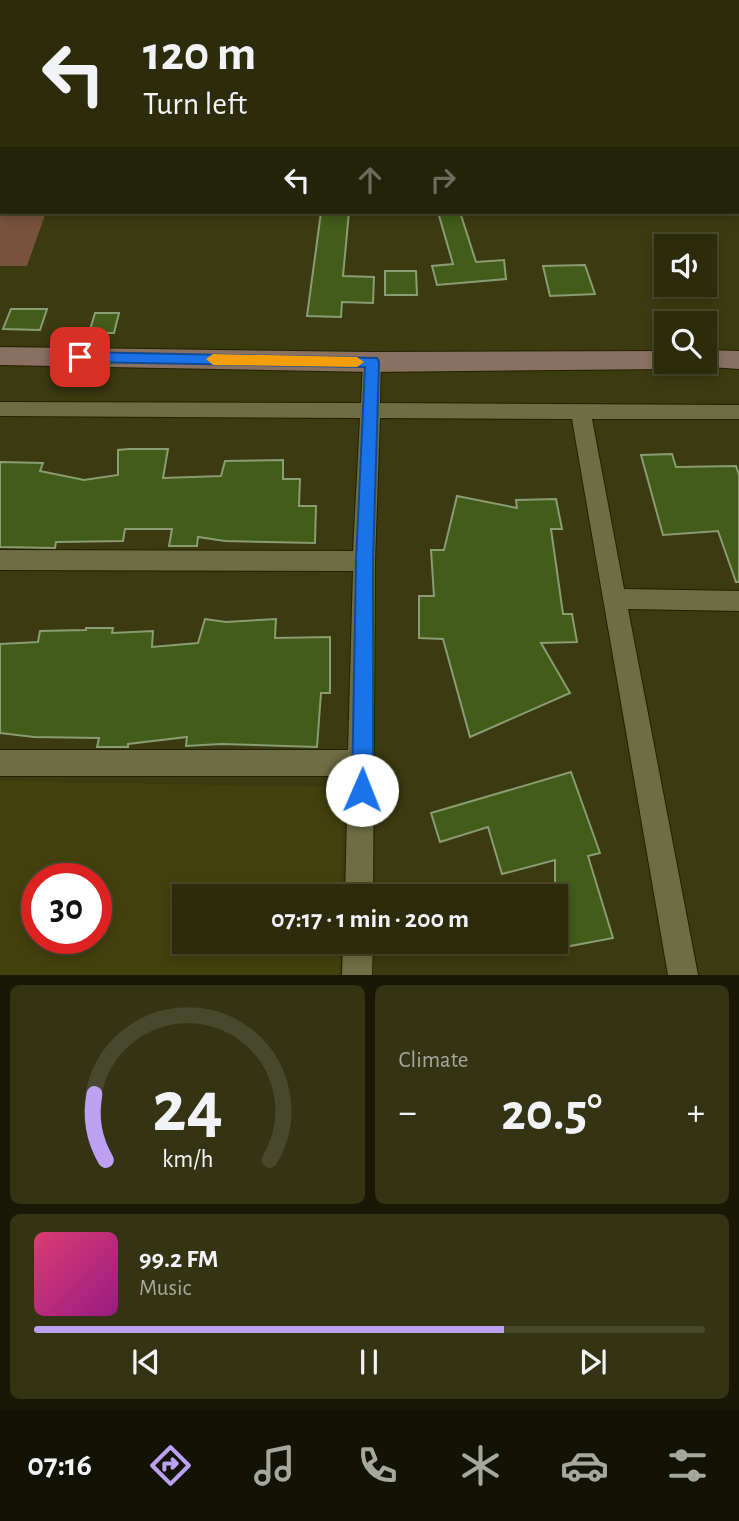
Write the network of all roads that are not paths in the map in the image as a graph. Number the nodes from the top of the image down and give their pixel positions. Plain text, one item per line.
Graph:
1 (0, 356) edge
2 (717, 359) edge
3 (654, 360) edge
4 (739, 360) edge
5 (372, 362) junction
6 (0, 409) edge
7 (371, 412) junction
8 (581, 412) junction
9 (739, 412) edge
10 (0, 560) edge
11 (364, 561) junction
12 (615, 600) junction
13 (739, 601) edge
14 (0, 763) edge
15 (363, 763) junction
16 (359, 884) edge
17 (358, 954) edge
18 (357, 975) edge
19 (683, 975) edge

1 - 5 street
2 - 4 street
3 - 5 street
5 - 7 street
6 - 7 street
7 - 8 street
7 - 11 street
8 - 9 street
8 - 12 street
10 - 11 street
11 - 15 street
12 - 13 street
12 - 19 street
14 - 15 street
15 - 16 street
17 - 18 street

